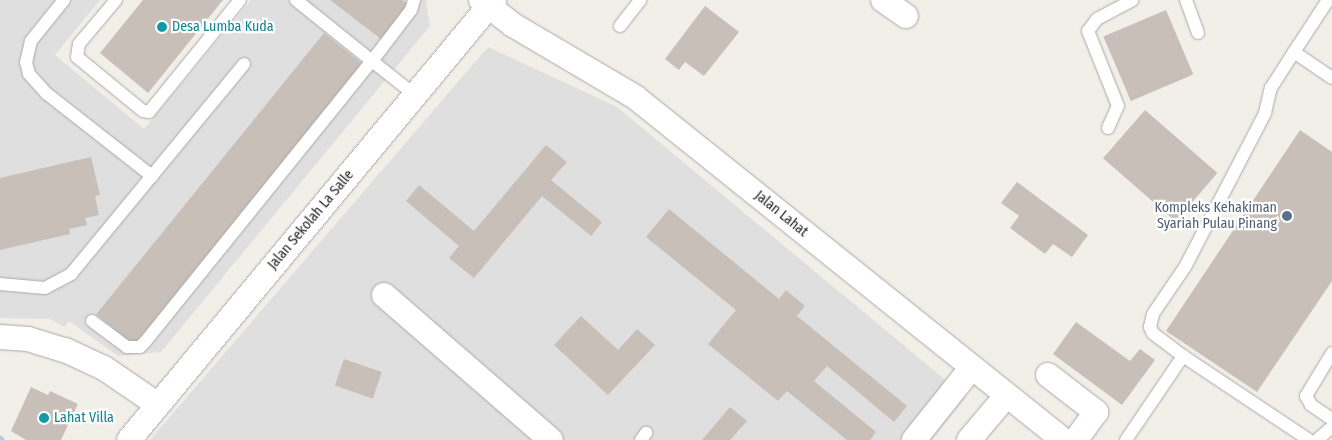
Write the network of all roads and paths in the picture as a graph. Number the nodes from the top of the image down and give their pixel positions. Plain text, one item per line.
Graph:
1 (64, 0) edge
2 (116, 0) edge
3 (240, 0) edge
4 (296, 0) edge
5 (414, 0) edge
6 (640, 0) edge
7 (883, 0) edge
8 (1132, 0) edge
9 (1186, 0) edge
10 (1328, 0) edge
11 (487, 2) edge
12 (906, 16) dead end
13 (620, 26) dead end
14 (1198, 33) dead end
15 (1294, 52) junction
16 (372, 61) junction
17 (244, 64) dead end
18 (1332, 78) edge
19 (415, 94) junction
20 (1108, 128) dead end
21 (152, 176) junction
22 (0, 284) edge
23 (384, 295) dead end
24 (92, 321) dead end
25 (0, 337) edge
26 (1332, 353) edge
27 (1183, 356) junction
28 (972, 367) junction
29 (1048, 375) dead end
30 (1006, 396) junction
31 (158, 405) junction
32 (1332, 419) edge
33 (1332, 427) edge
34 (129, 440) edge
35 (551, 440) edge
36 (914, 440) edge
37 (969, 440) edge
38 (1063, 440) edge
39 (1076, 440) edge
40 (1126, 440) edge
41 (1310, 440) edge
42 (1317, 440) edge

1 - 21 lane
2 - 3 lane
4 - 16 lane
5 - 16 lane
6 - 13 lane
7 - 12 street
8 - 20 lane
9 - 14 lane
10 - 15 lane
11 - 19 street, Jalan Sekolah La Salle
11 - 28 street, Jalan Lahat
15 - 18 lane
15 - 27 lane
16 - 19 lane
16 - 24 lane
17 - 21 lane
19 - 31 street, Jalan Sekolah La Salle
21 - 22 lane
23 - 35 street
25 - 31 street
26 - 32 lane
27 - 40 lane
27 - 41 lane
28 - 30 street, Jalan Lahat
28 - 36 street
29 - 39 street
30 - 37 street
30 - 38 street, Jalan Lahat
31 - 34 street, Jalan Sekolah La Salle
33 - 42 lane

